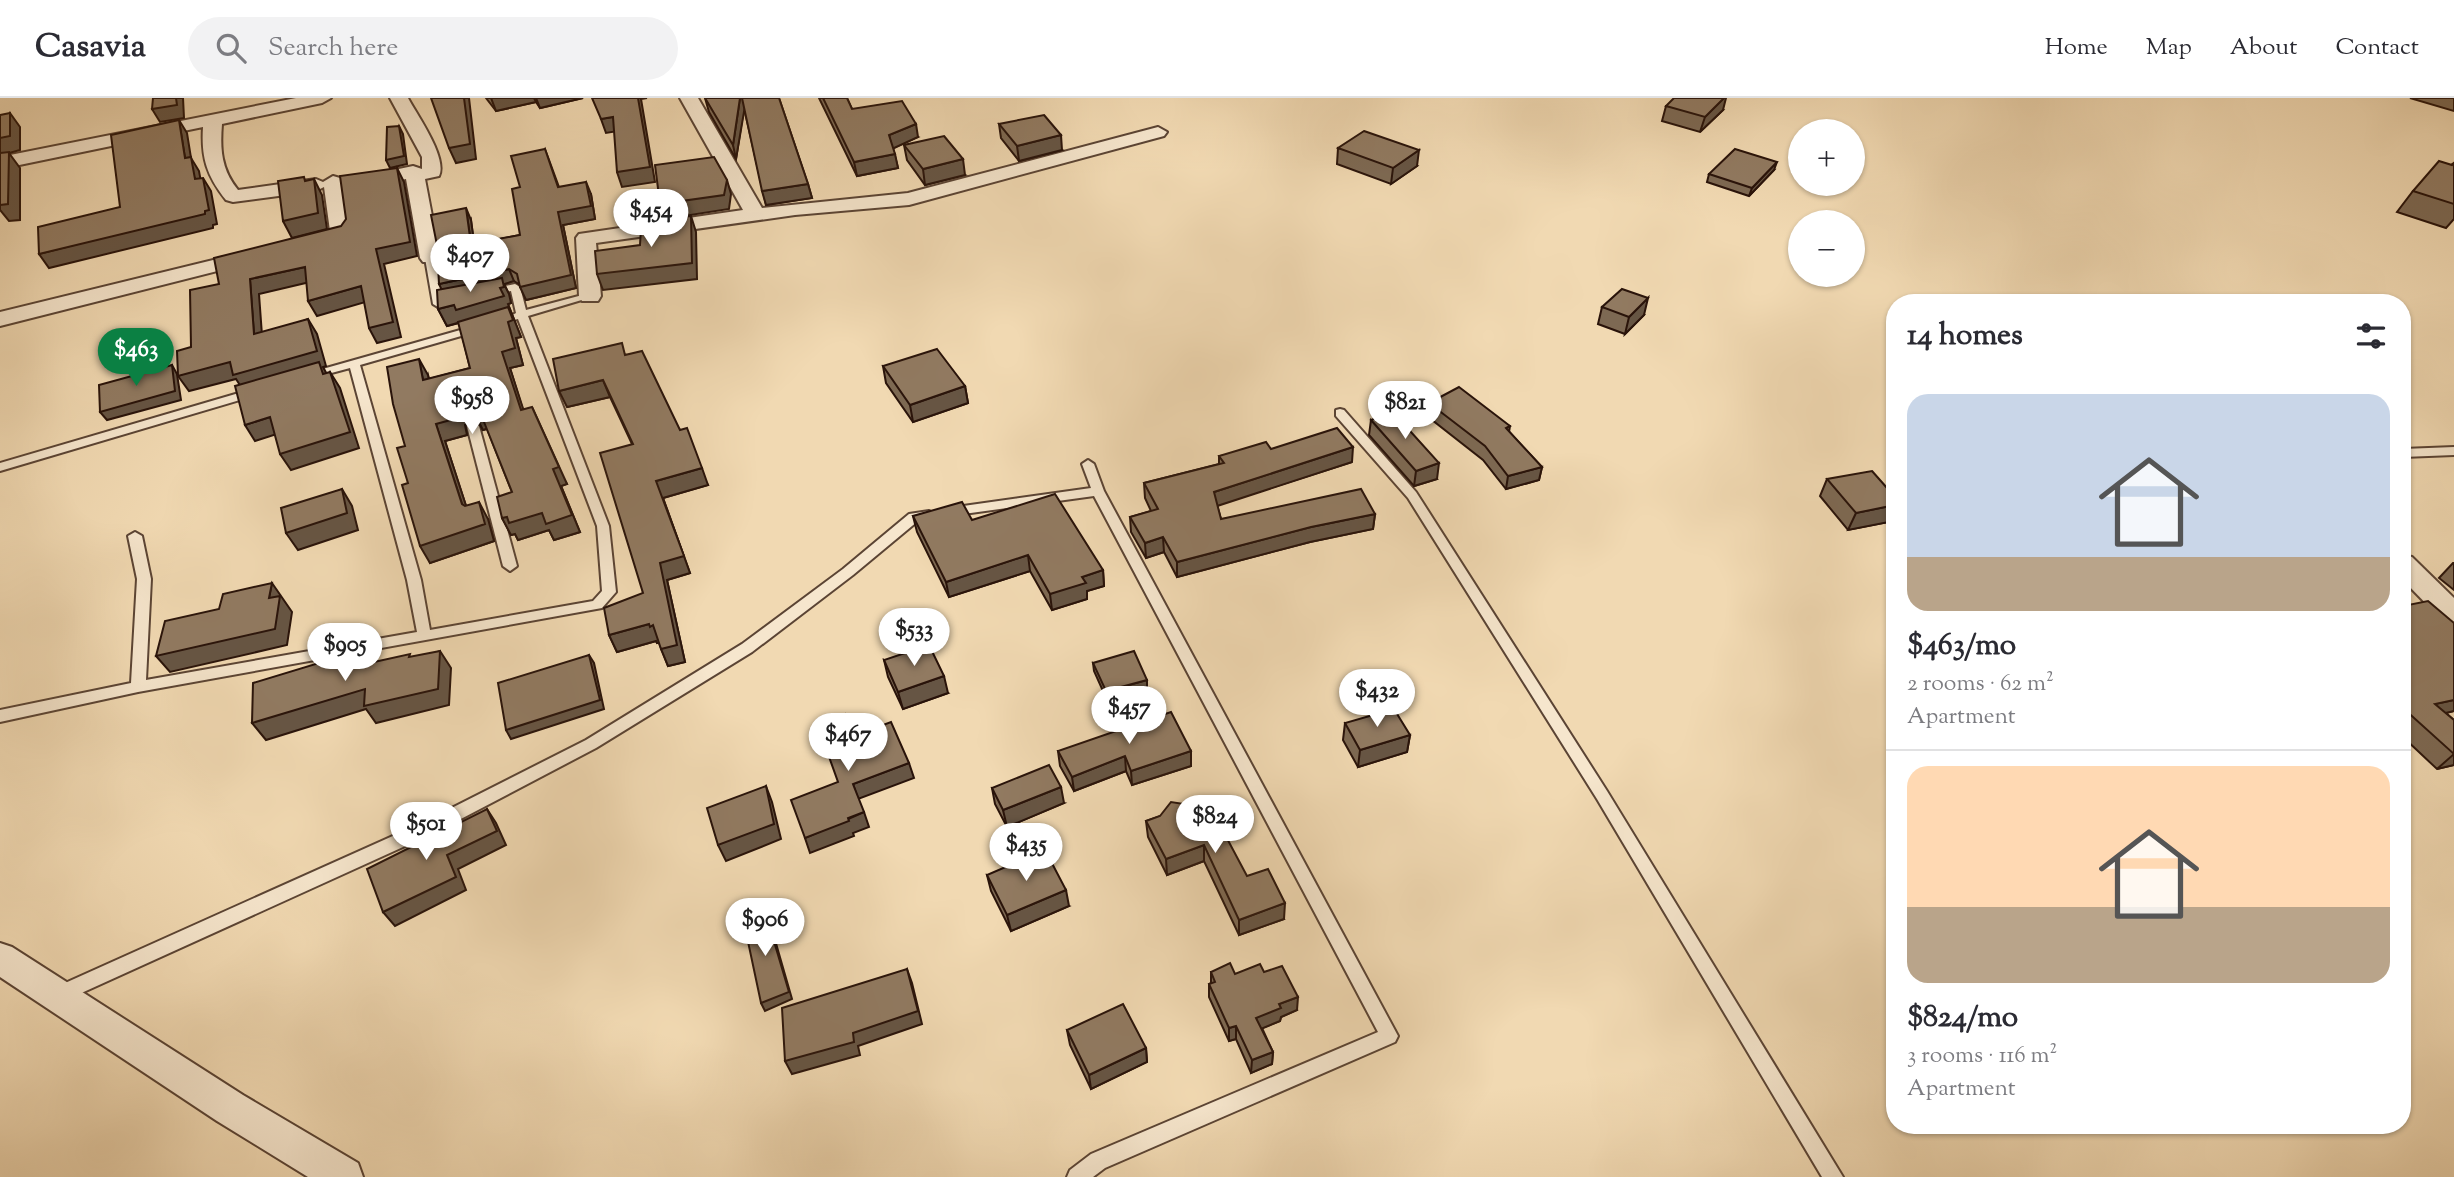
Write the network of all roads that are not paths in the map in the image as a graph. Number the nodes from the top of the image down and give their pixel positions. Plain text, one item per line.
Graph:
1 (322, 98) edge
2 (399, 98) edge
3 (692, 103) edge
4 (717, 103) edge
5 (213, 119) junction
6 (1158, 132) dead end
7 (0, 163) edge
8 (415, 176) junction
9 (332, 182) junction
10 (756, 215) junction
11 (301, 244) edge
12 (274, 251) edge
13 (430, 258) joint
14 (476, 295) edge
15 (590, 296) joint
16 (463, 298) edge
17 (522, 315) junction
18 (0, 319) edge
19 (354, 363) junction
20 (301, 378) edge
21 (262, 390) edge
22 (1340, 413) dead end
23 (473, 426) edge
24 (2454, 451) edge
25 (2411, 453) edge
26 (1088, 464) dead end
27 (0, 467) edge
28 (1098, 491) junction
29 (135, 536) dead end
30 (510, 566) dead end
31 (2411, 572) edge
32 (2454, 615) edge
33 (424, 635) junction
34 (138, 687) junction
35 (0, 716) edge
36 (0, 958) edge
37 (59, 995) junction
38 (344, 1177) edge
39 (1077, 1177) edge
40 (1833, 1177) edge

1 - 5 street
2 - 8 street
3 - 4 street
3 - 10 street
5 - 7 street
5 - 9 street
6 - 10 street
8 - 9 street
8 - 13 street
9 - 11 street
10 - 15 street
12 - 18 street
13 - 16 lane
14 - 17 lane
15 - 17 lane
17 - 19 lane
17 - 33 lane
19 - 20 lane
19 - 33 lane
21 - 27 lane
22 - 40 lane
23 - 30 lane
24 - 25 lane
26 - 28 lane
28 - 37 lane
28 - 39 lane
29 - 34 lane
31 - 32 street
33 - 34 lane
34 - 35 lane
36 - 37 street
37 - 38 street

